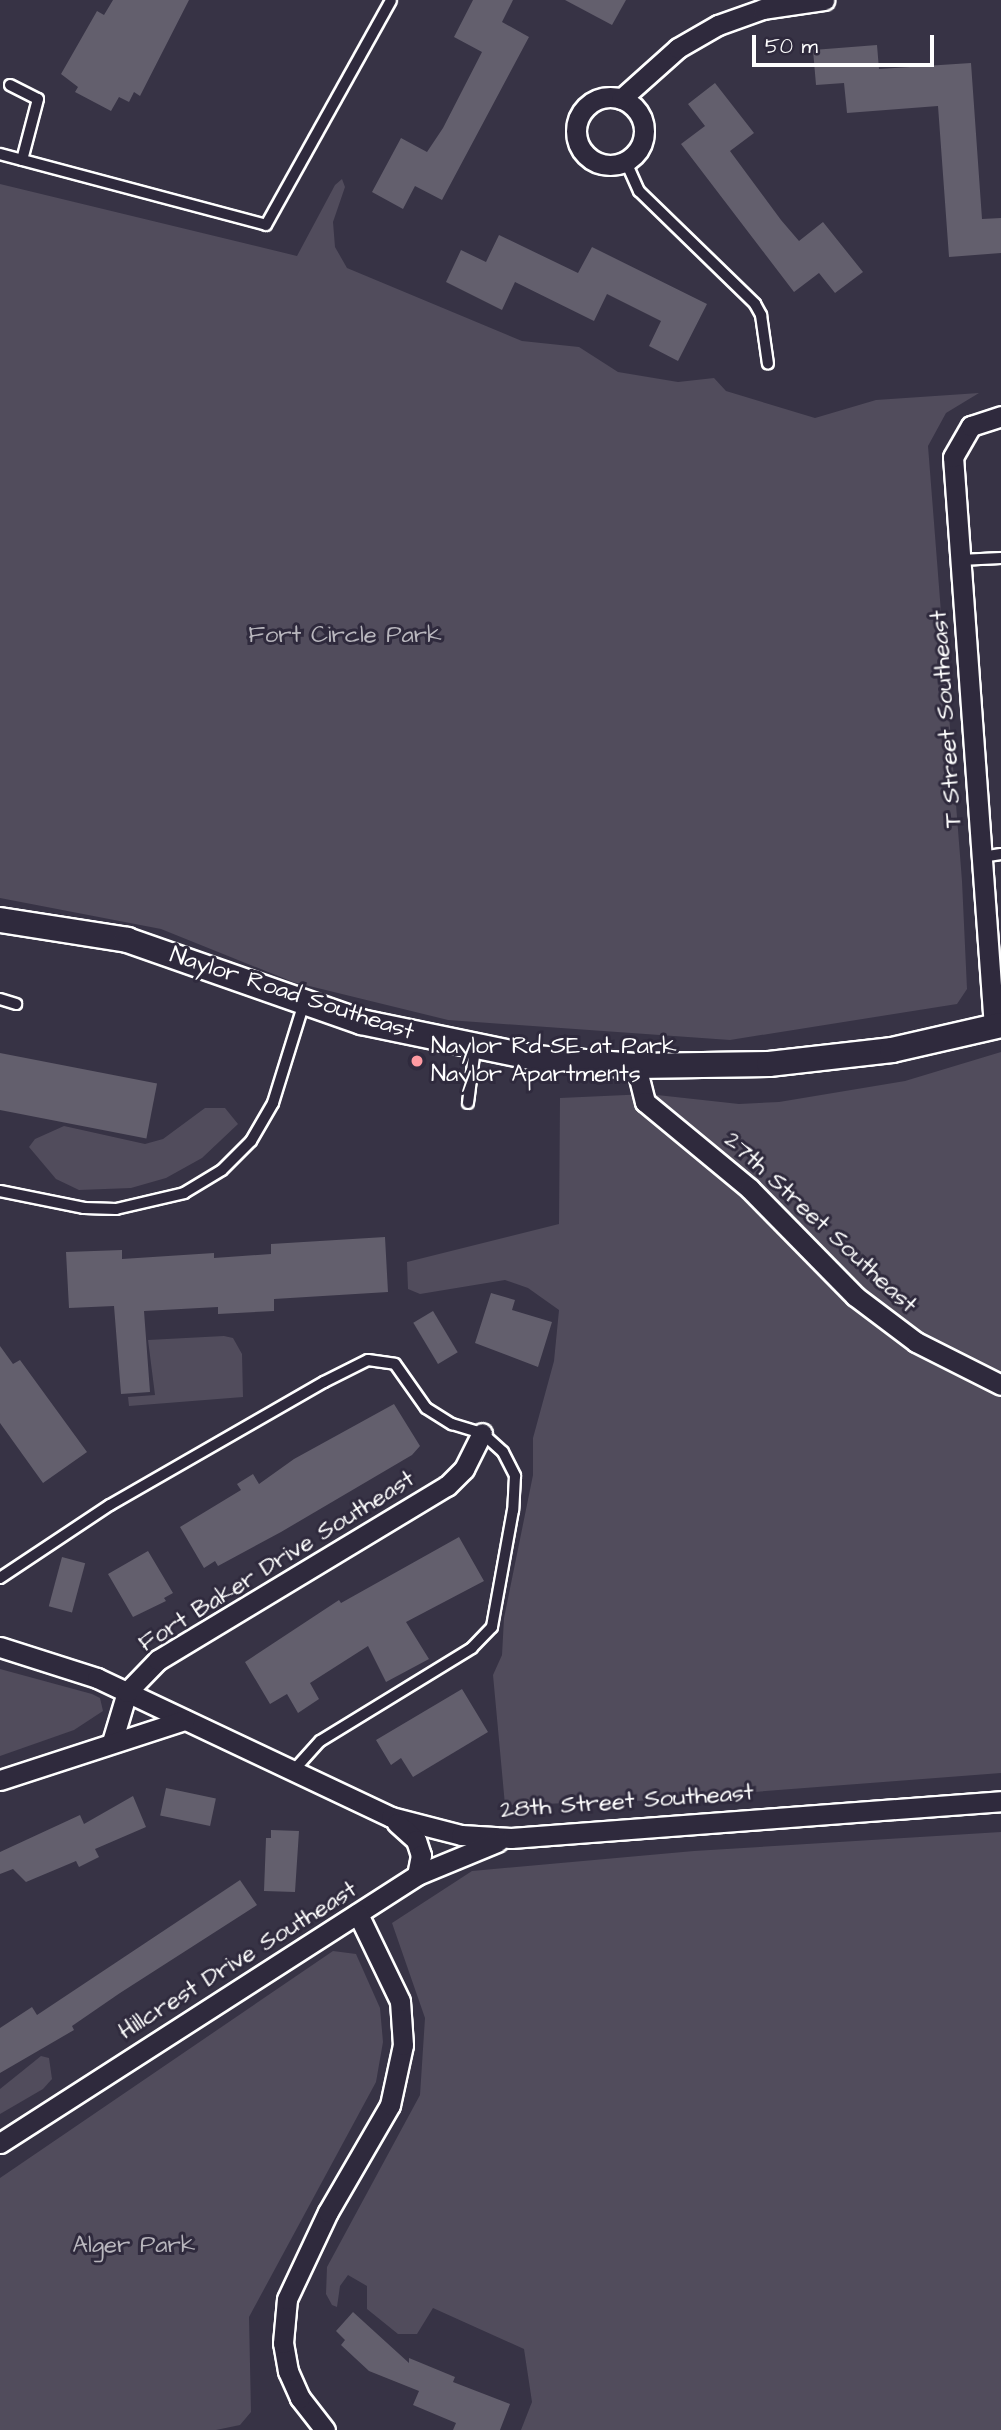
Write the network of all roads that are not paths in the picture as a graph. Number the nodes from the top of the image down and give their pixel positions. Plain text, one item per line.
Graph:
1 (391, 0) edge
2 (824, 0) edge
3 (10, 85) dead end
4 (621, 99) junction
5 (0, 154) edge
6 (22, 160) junction
7 (626, 162) junction
8 (768, 364) dead end
9 (993, 418) edge
10 (1001, 558) edge
11 (960, 561) junction
12 (991, 856) edge
13 (0, 920) edge
14 (0, 999) edge
15 (304, 1003) junction
16 (16, 1004) dead end
17 (998, 1026) edge
18 (475, 1048) junction
19 (636, 1066) junction
20 (468, 1103) dead end
21 (0, 1191) edge
22 (1001, 1385) edge
23 (482, 1433) junction
24 (0, 1578) edge
25 (0, 1647) edge
26 (127, 1692) junction
27 (186, 1720) junction
28 (112, 1742) junction
29 (293, 1771) junction
30 (0, 1780) edge
31 (1001, 1801) edge
32 (391, 1818) junction
33 (511, 1838) junction
34 (417, 1875) junction
35 (358, 1914) junction
36 (0, 2143) edge
37 (326, 2430) edge

1 - 6 lane
2 - 4 street
3 - 6 lane
4 - 7 street
4 - 7 street
5 - 6 lane
7 - 8 lane
9 - 11 street, T Street Southeast
10 - 11 lane
11 - 12 street, T Street Southeast
12 - 17 street, T Street Southeast
13 - 15 street, Naylor Road Southeast
14 - 16 lane
15 - 18 street, Naylor Road Southeast
15 - 21 lane
17 - 19 street, Naylor Road Southeast
18 - 19 street, Naylor Road Southeast
18 - 20 lane
19 - 22 street, 27th Street Southeast
23 - 24 lane
23 - 26 street, Fort Baker Drive Southeast
23 - 29 lane
25 - 26 street, 28th Street Southeast
26 - 27 street, 28th Street Southeast
26 - 28 street, Fort Baker Drive Southeast
27 - 28 street
27 - 29 street, 28th Street Southeast
28 - 30 street
29 - 32 street, 28th Street Southeast
31 - 33 street, 28th Street Southeast
32 - 33 street, 28th Street Southeast
32 - 34 street
33 - 34 street, Hillcrest Drive Southeast
34 - 35 street, Hillcrest Drive Southeast
35 - 36 street, Hillcrest Drive Southeast
35 - 37 street

